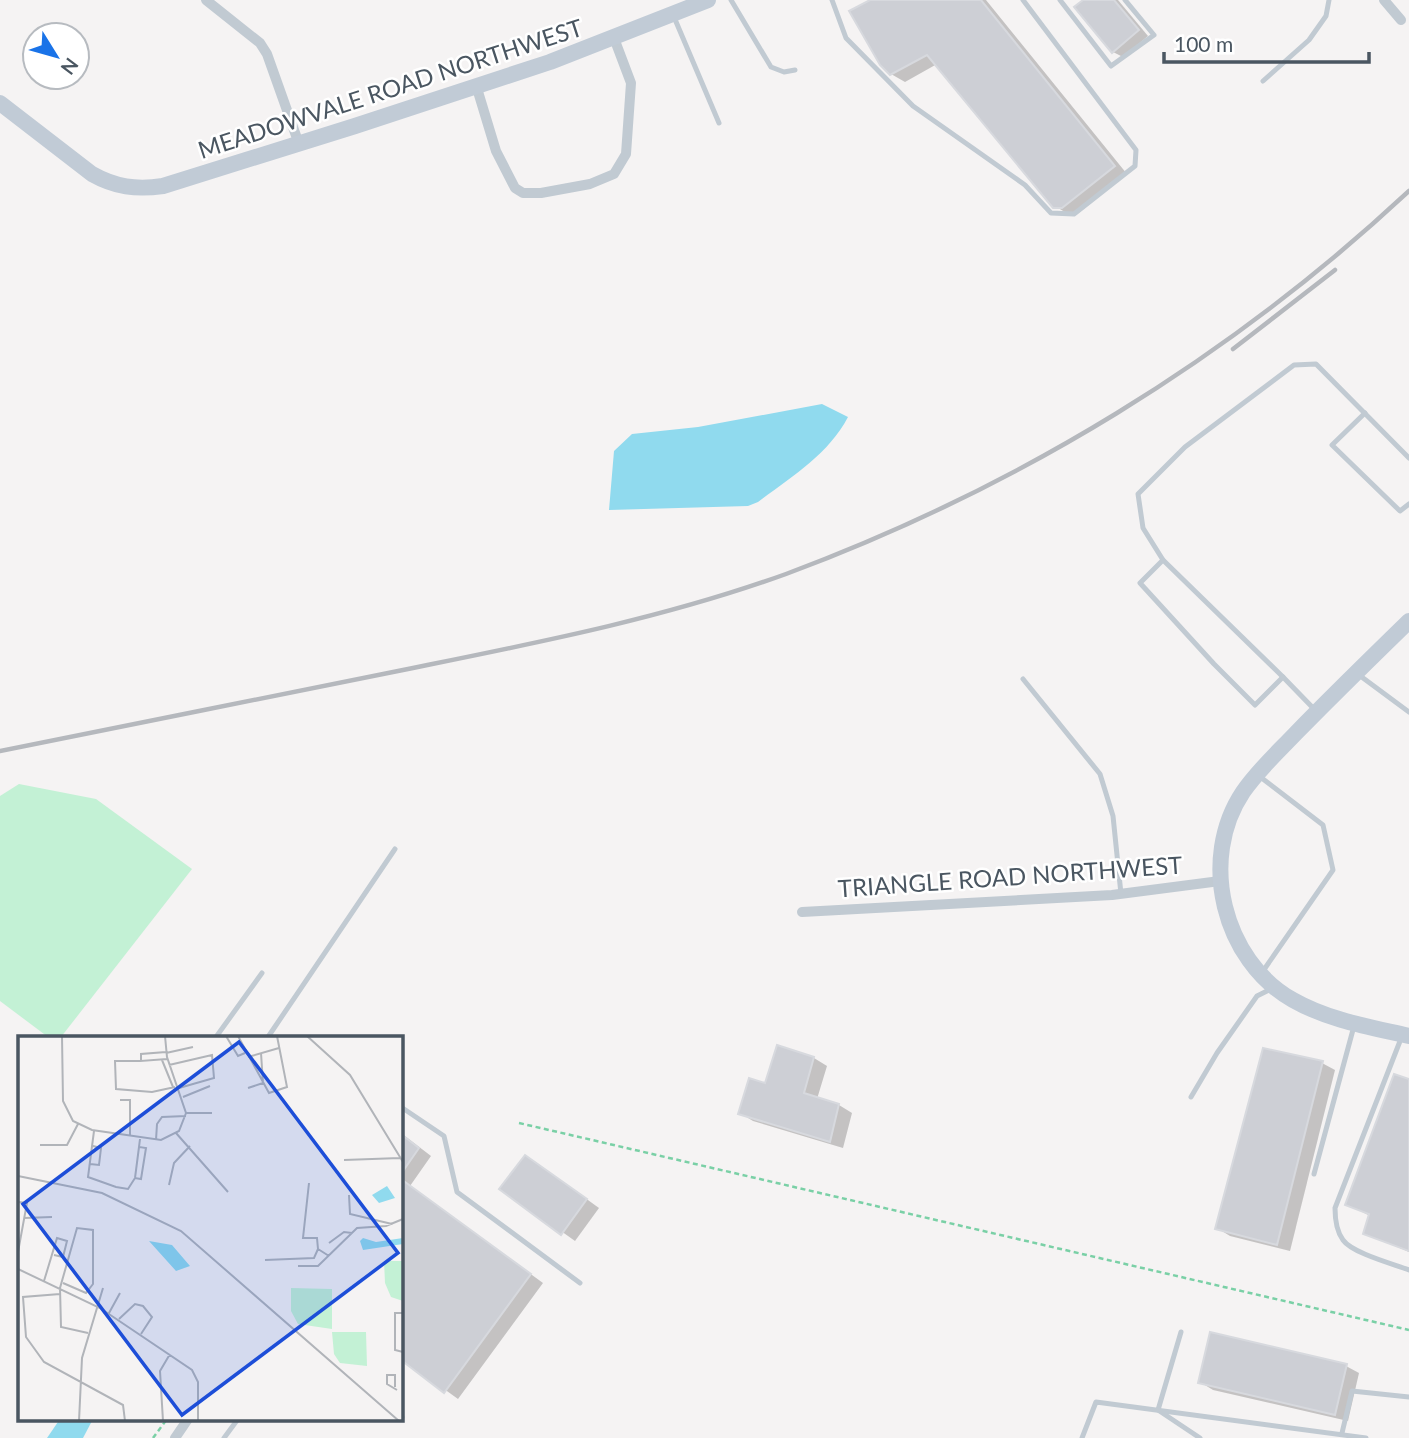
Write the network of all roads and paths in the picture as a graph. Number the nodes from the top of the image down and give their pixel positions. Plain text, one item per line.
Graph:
1 (206, 0) edge
2 (708, 0) edge
3 (731, 0) edge
4 (832, 0) edge
5 (1024, 0) edge
6 (1060, 0) edge
7 (1125, 0) edge
8 (1329, 0) edge
9 (1384, 0) edge
10 (673, 14) junction
11 (1405, 17) edge
12 (614, 38) junction
13 (795, 70) dead end
14 (1262, 81) dead end
15 (476, 85) junction
16 (0, 103) edge
17 (719, 123) dead end
18 (299, 144) junction
19 (1365, 413) junction
20 (1409, 458) edge
21 (1409, 503) edge
22 (1163, 560) junction
23 (1409, 621) edge
24 (1356, 673) junction
25 (1283, 677) junction
26 (1023, 679) dead end
27 (1317, 711) junction
28 (1409, 712) edge
29 (1256, 774) junction
30 (395, 849) dead end
31 (1220, 881) junction
32 (1121, 894) junction
33 (802, 912) dead end
34 (262, 973) dead end
35 (1261, 974) junction
36 (1274, 987) junction
37 (1355, 1023) junction
38 (217, 1036) edge
39 (269, 1036) edge
40 (1406, 1036) edge
41 (1191, 1097) dead end
42 (402, 1108) edge
43 (519, 1123) dead end
44 (1314, 1174) dead end
45 (1409, 1270) edge
46 (580, 1283) dead end
47 (1409, 1330) edge
48 (1181, 1332) dead end
49 (1409, 1397) edge
50 (1158, 1410) junction
51 (166, 1420) edge
52 (187, 1420) edge
53 (237, 1420) edge
54 (1312, 1429) junction
55 (1342, 1433) junction
56 (153, 1438) edge
57 (175, 1438) edge
58 (224, 1438) edge
59 (1082, 1438) edge
60 (1200, 1438) edge
61 (1309, 1438) edge
62 (1366, 1438) edge

1 - 18 street
2 - 10 street, MEADOWVALE ROAD NORTHWEST
3 - 13 lane
4 - 5 lane
6 - 7 lane
8 - 14 lane
9 - 11 street
10 - 12 street, MEADOWVALE ROAD NORTHWEST
10 - 17 lane
12 - 15 street, MEADOWVALE ROAD NORTHWEST
12 - 15 street
15 - 18 street, MEADOWVALE ROAD NORTHWEST
16 - 18 street, MEADOWVALE ROAD NORTHWEST
19 - 20 lane
19 - 21 lane
19 - 22 lane
22 - 25 lane
22 - 25 lane
23 - 24 street
24 - 27 street
24 - 28 lane
25 - 27 lane
26 - 32 lane
27 - 29 street
29 - 31 street
29 - 35 lane
30 - 39 lane
31 - 32 street, TRIANGLE ROAD NORTHWEST
31 - 35 street
32 - 33 street, TRIANGLE ROAD NORTHWEST
34 - 38 lane
35 - 36 street
36 - 37 street
36 - 41 lane
37 - 40 street
37 - 44 lane
40 - 45 lane
42 - 46 lane
43 - 47 path
48 - 50 lane
49 - 55 lane
50 - 54 lane
50 - 59 lane
50 - 60 lane
51 - 56 path
52 - 57 street
53 - 58 lane
54 - 55 lane
54 - 61 lane
55 - 62 lane

